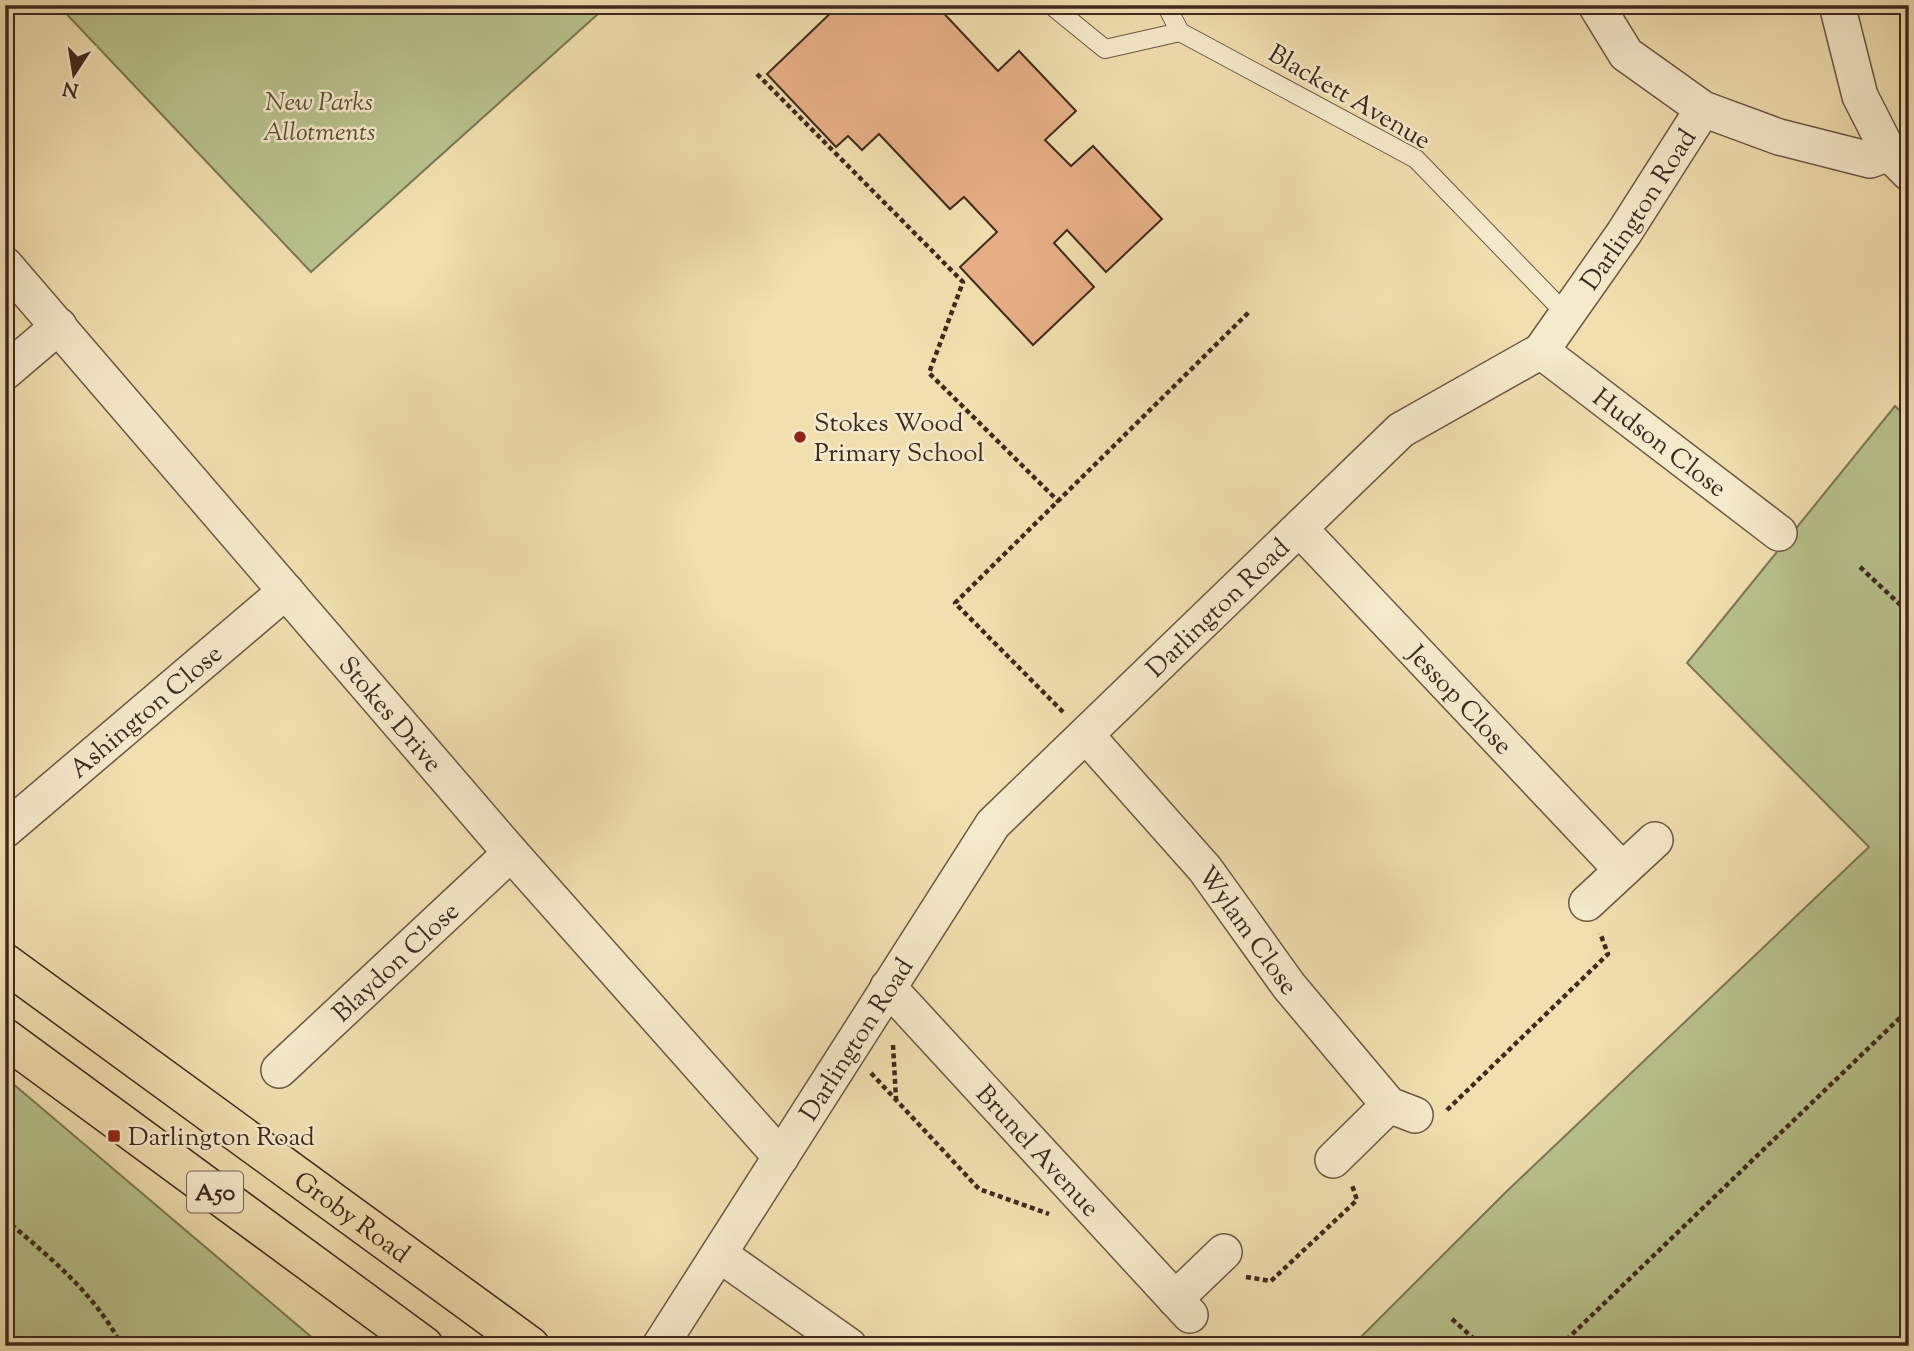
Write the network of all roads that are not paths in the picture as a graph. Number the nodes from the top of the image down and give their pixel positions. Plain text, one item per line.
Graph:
1 (1051, 5) edge
2 (1166, 5) edge
3 (1596, 5) edge
4 (1837, 5) edge
5 (1180, 32) junction
6 (1703, 109) junction
7 (1899, 163) edge
8 (5, 265) edge
9 (1567, 315) junction
10 (59, 326) junction
11 (1541, 351) junction
12 (5, 372) edge
13 (1300, 529) junction
14 (1779, 533) dead end
15 (286, 591) junction
16 (1086, 735) junction
17 (5, 830) edge
18 (1655, 839) dead end
19 (511, 853) junction
20 (1622, 870) junction
21 (1593, 916) road end
22 (5, 963) edge
23 (888, 987) junction
24 (5, 1038) edge
25 (279, 1070) dead end
26 (1338, 1156) road end
27 (781, 1157) junction
28 (719, 1254) junction
29 (1214, 1262) road end
30 (424, 1346) edge
31 (530, 1346) edge
32 (660, 1346) edge
33 (849, 1346) edge

1 - 5 lane
2 - 5 lane
3 - 6 street
4 - 7 street
5 - 9 lane, Blackett Avenue
6 - 7 street
6 - 9 street, Darlington Road
8 - 10 street, Stokes Drive
9 - 11 street, Darlington Road
10 - 12 street
10 - 15 street, Stokes Drive
11 - 13 street, Darlington Road
11 - 14 street, Hudson Close
13 - 16 street, Darlington Road
13 - 20 street, Jessop Close
15 - 17 street, Ashington Close
15 - 19 street, Stokes Drive
16 - 23 street, Darlington Road
16 - 26 street, Wylam Close
18 - 20 street
19 - 25 street, Blaydon Close
19 - 27 street, Stokes Drive
20 - 21 street
22 - 31 main road, Groby Road / A50
23 - 27 street, Darlington Road
23 - 29 street, Brunel Avenue
24 - 30 main road, A50
27 - 28 street, Darlington Road
28 - 32 street, Darlington Road
28 - 33 street

